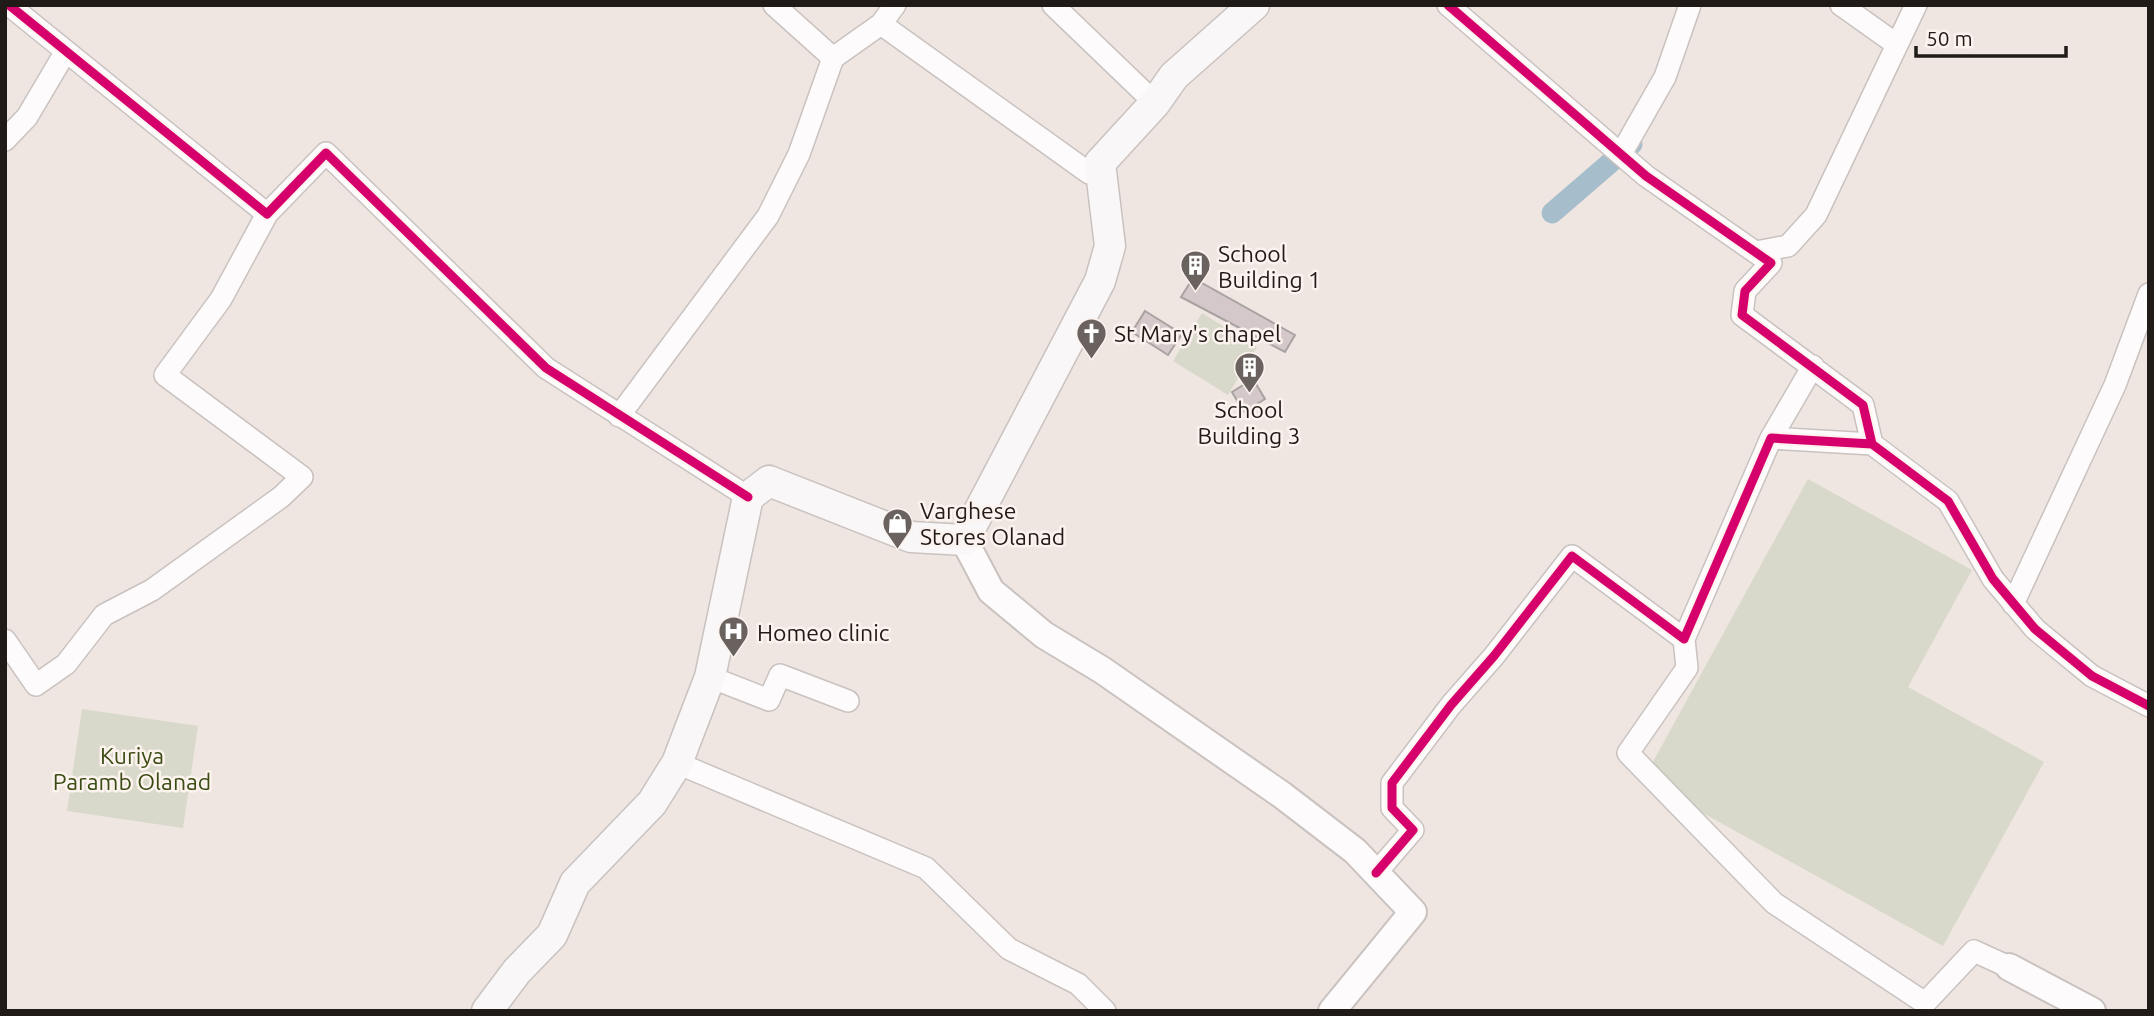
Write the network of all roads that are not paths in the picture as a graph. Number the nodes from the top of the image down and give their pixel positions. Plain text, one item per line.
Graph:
1 (9, 5) edge
2 (774, 5) edge
3 (895, 5) edge
4 (1053, 5) edge
5 (1254, 5) edge
6 (1448, 5) edge
7 (1689, 5) edge
8 (1841, 5) edge
9 (1916, 5) edge
10 (881, 24) junction
11 (1899, 39) junction
12 (66, 51) junction
13 (833, 58) junction
14 (1154, 103) junction
15 (5, 140) edge
16 (1621, 154) junction
17 (1100, 163) junction
18 (267, 214) junction
19 (1756, 252) junction
20 (2149, 294) edge
21 (1813, 366) junction
22 (619, 416) junction
23 (1772, 438) junction
24 (1871, 444) junction
25 (748, 497) junction
26 (964, 540) junction
27 (2013, 604) junction
28 (1684, 639) junction
29 (5, 640) edge
30 (5, 657) edge
31 (710, 677) junction
32 (36, 685) junction
33 (848, 701) dead end
34 (2149, 706) edge
35 (677, 764) junction
36 (1376, 873) junction
37 (2008, 967) joint
38 (487, 1011) edge
39 (1105, 1011) edge
40 (1332, 1011) edge
41 (2092, 1011) edge

1 - 12 street
2 - 13 street
3 - 10 street
4 - 14 street
5 - 14 main road
6 - 16 street
7 - 16 street
8 - 11 street
9 - 11 street
10 - 13 street
10 - 17 street
11 - 19 street
12 - 15 street
12 - 18 street
13 - 22 street
14 - 17 main road
16 - 19 street
17 - 26 main road
18 - 22 street
18 - 32 street
19 - 21 street
20 - 27 street
21 - 23 street
21 - 24 street
22 - 25 street
23 - 24 street
23 - 28 street
24 - 27 street
25 - 26 main road
25 - 31 main road
26 - 36 street
27 - 34 street
28 - 36 street
28 - 37 street
29 - 32 street
30 - 32 street
31 - 33 street
31 - 35 main road
35 - 38 main road
35 - 39 street
36 - 40 street
37 - 41 street

